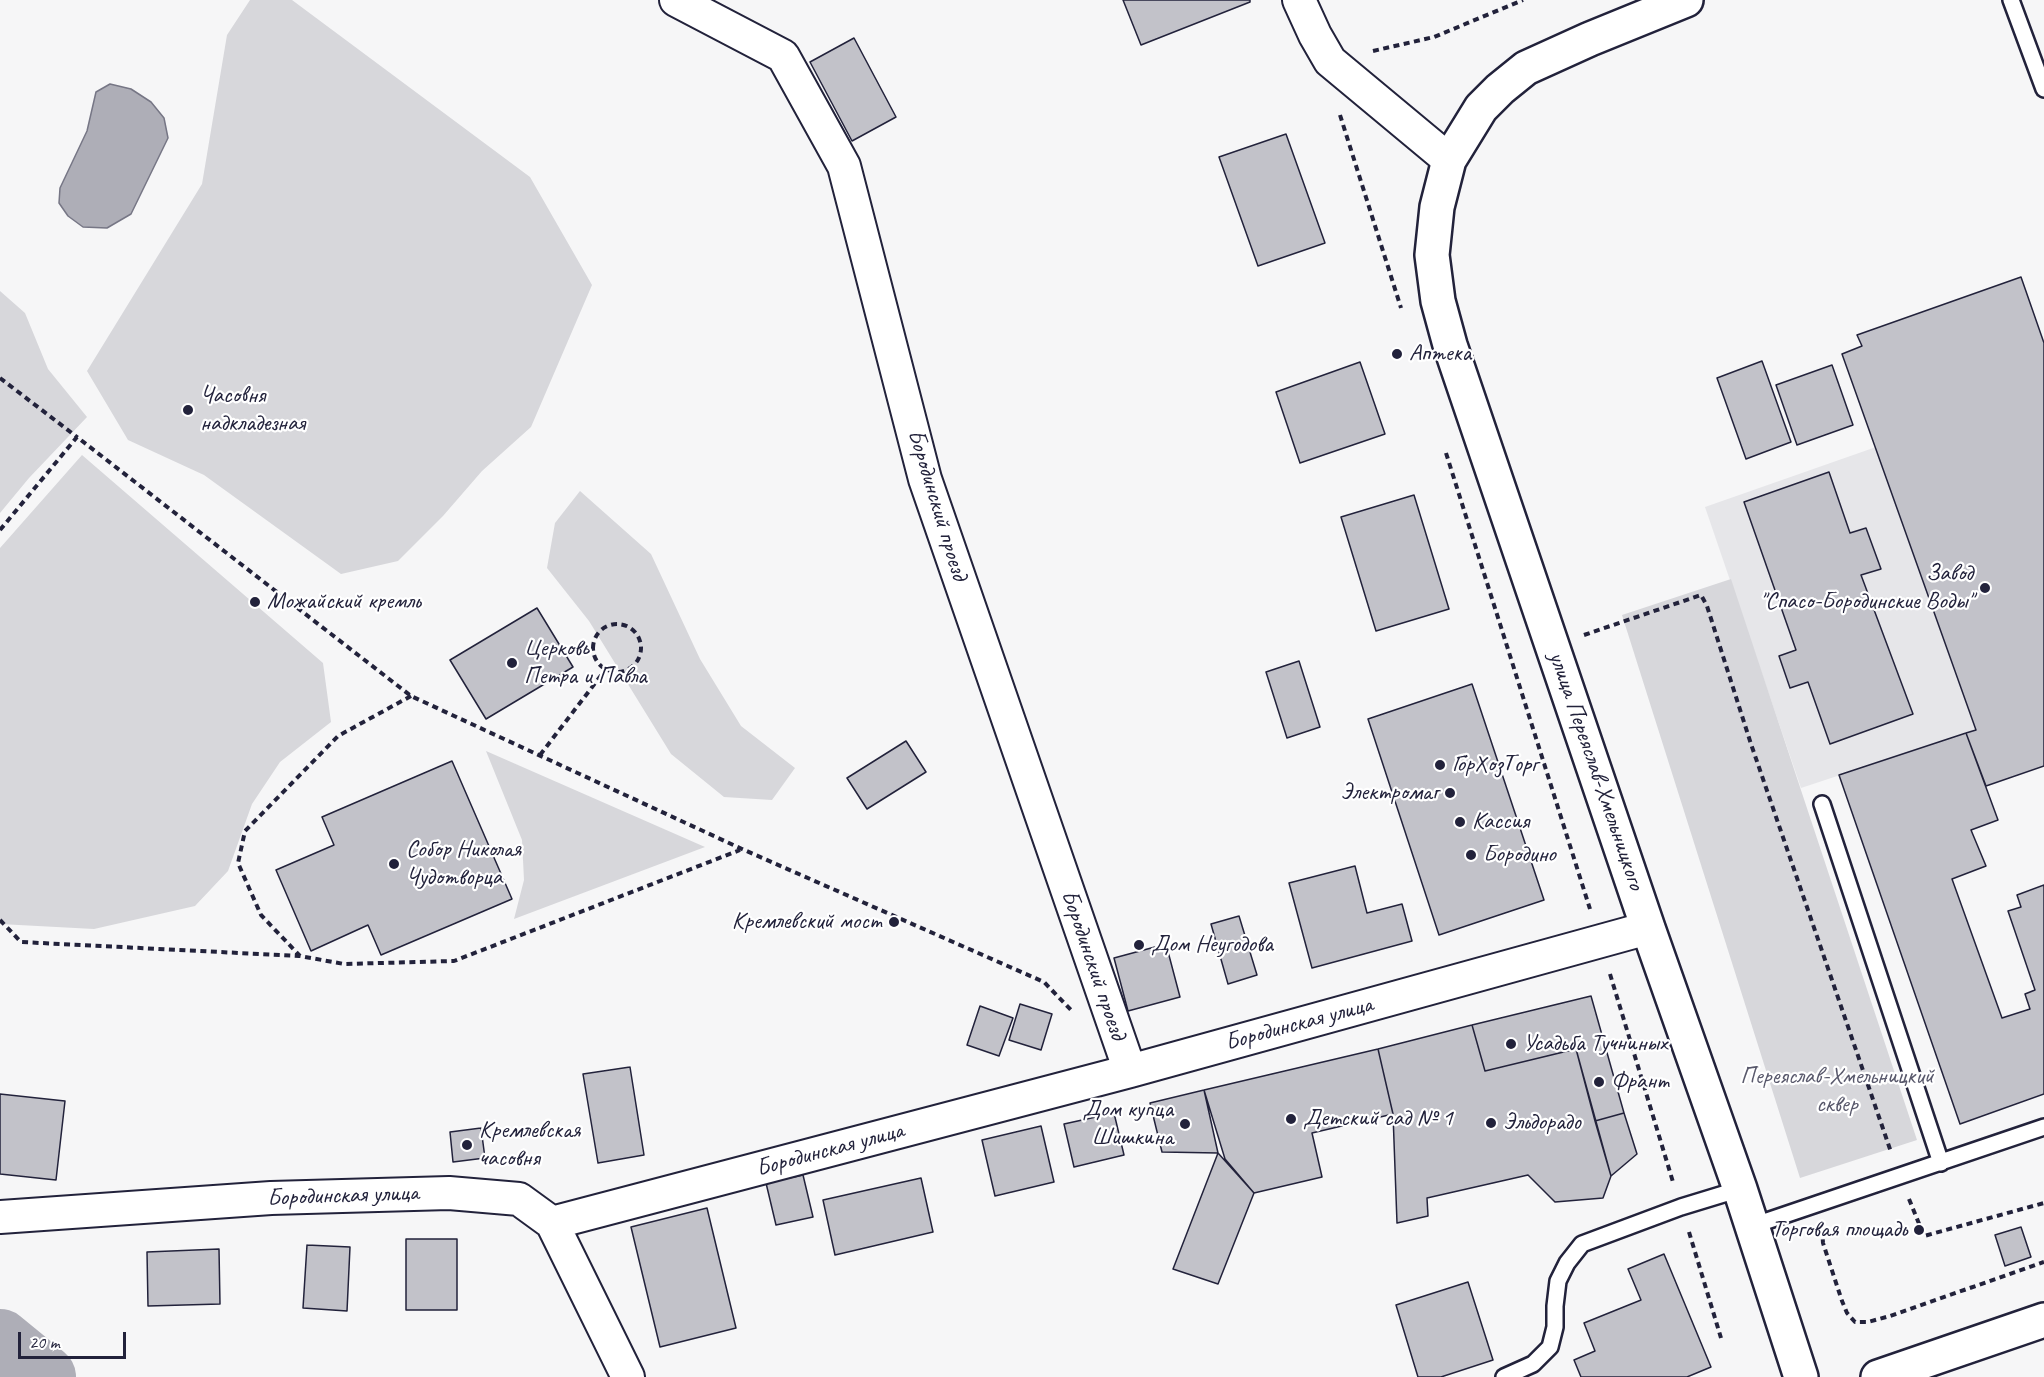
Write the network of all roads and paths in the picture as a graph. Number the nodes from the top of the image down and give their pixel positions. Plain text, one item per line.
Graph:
1 (676, 0) edge
2 (1299, 0) edge
3 (1523, 0) edge
4 (1686, 0) edge
5 (2011, 0) edge
6 (1330, 61) junction
7 (2044, 89) edge
8 (1337, 104) dead end
9 (1449, 160) junction
10 (1404, 319) dead end
11 (0, 378) edge
12 (77, 437) junction
13 (1443, 443) dead end
14 (0, 530) edge
15 (1617, 623) dead end
16 (606, 669) junction
17 (411, 696) junction
18 (540, 755) junction
19 (1821, 804) dead end
20 (742, 849) junction
21 (0, 920) edge
22 (1648, 928) junction
23 (1600, 941) junction
24 (300, 956) junction
25 (1075, 1014) dead end
26 (1130, 1071) junction
27 (2044, 1127) edge
28 (1941, 1162) junction
29 (1899, 1176) junction
30 (1740, 1189) junction
31 (2044, 1203) edge
32 (1681, 1207) junction
33 (0, 1217) edge
34 (1821, 1220) dead end
35 (552, 1223) junction
36 (1752, 1226) junction
37 (2044, 1262) edge
38 (2044, 1320) edge
39 (1720, 1338) dead end
40 (628, 1377) edge
41 (1504, 1377) edge
42 (1801, 1377) edge
43 (1878, 1377) edge

1 - 26 street, Бородинский проезд
2 - 6 street
3 - 6 path
4 - 9 main road, улица Переяслав-Хмельницкого
5 - 7 lane
6 - 9 street
8 - 10 path
9 - 22 main road, улица Переяслав-Хмельницкого
11 - 12 path
12 - 14 path
12 - 17 path
13 - 23 path
15 - 29 path
16 - 16 path
16 - 18 path
17 - 18 path
17 - 24 path
18 - 20 path
19 - 28 lane
20 - 24 path
20 - 25 path
21 - 24 path
22 - 23 street, Бородинская улица
22 - 30 main road, улица Переяслав-Хмельницкого
23 - 26 street, Бородинская улица
23 - 32 path
26 - 35 street, Бородинская улица
27 - 28 lane
28 - 29 lane
29 - 31 path
29 - 36 lane
30 - 32 lane
30 - 36 main road, улица Переяслав-Хмельницкого
32 - 39 path
32 - 41 lane
33 - 35 street, Бородинская улица
34 - 37 path
35 - 40 street
36 - 42 main road, улица Переяслав-Хмельницкого
38 - 43 main road

